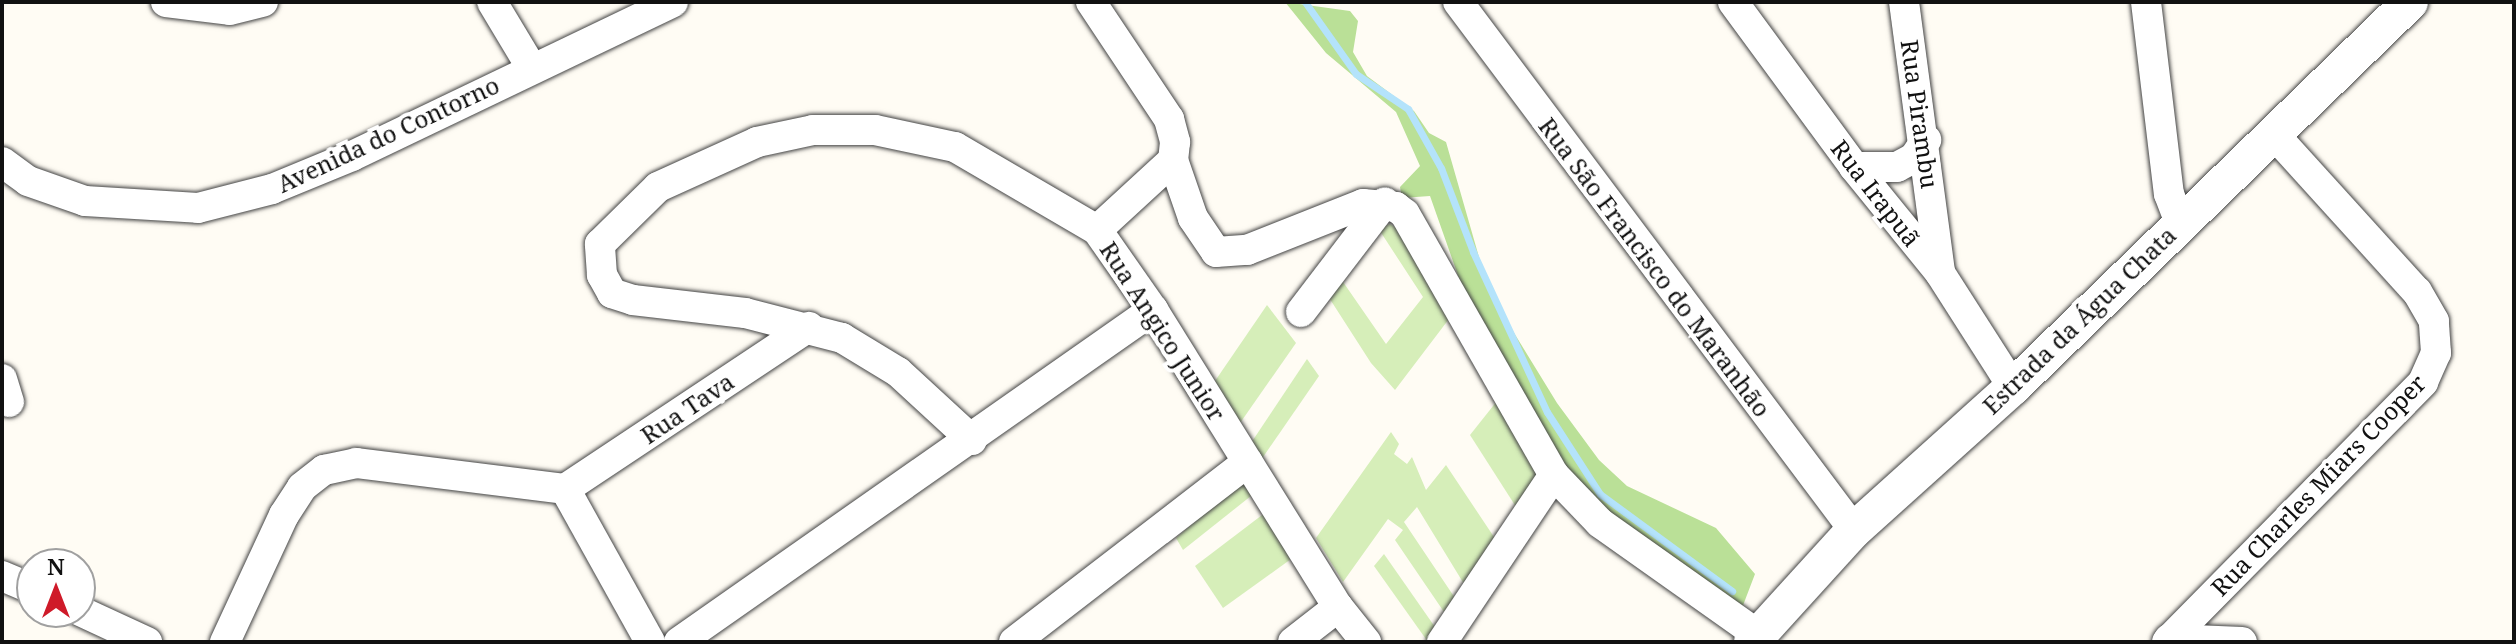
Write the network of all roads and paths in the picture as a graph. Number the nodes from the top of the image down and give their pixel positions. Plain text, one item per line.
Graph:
1 (166, 2) edge
2 (263, 2) edge
3 (492, 2) edge
4 (673, 2) edge
5 (1091, 2) edge
6 (1458, 2) edge
7 (1733, 2) edge
8 (1904, 2) edge
9 (2146, 2) edge
10 (2410, 2) edge
11 (531, 67) junction
12 (2273, 133) junction
13 (1926, 140) junction
14 (1173, 160) junction
15 (2, 162) edge
16 (1854, 167) junction
17 (1385, 202) junction
18 (2180, 222) junction
19 (1097, 230) junction
20 (1940, 273) junction
21 (1153, 310) junction
22 (1301, 312) dead end
23 (809, 327) junction
24 (2013, 387) junction
25 (972, 440) junction
26 (1248, 462) junction
27 (1554, 475) junction
28 (565, 489) junction
29 (1854, 530) junction
30 (1338, 607) junction
31 (96, 618) edge
32 (1754, 638) edge
33 (2168, 641) edge
34 (147, 642) edge
35 (225, 642) edge
36 (650, 642) edge
37 (679, 642) edge
38 (1014, 642) edge
39 (1293, 642) edge
40 (1366, 642) edge
41 (1442, 642) edge
42 (2242, 642) edge

1 - 2 street
3 - 11 street
4 - 11 street, Avenida do Contorno
5 - 14 street
6 - 29 street, Rua São Francisco do Maranhão
7 - 16 street, Rua Irapuã
8 - 13 street, Rua Pirambu
9 - 18 street
10 - 12 street, Estrada da Água Chata
11 - 15 street, Avenida do Contorno
12 - 18 street, Estrada da Água Chata
12 - 33 street, Rua Charles Miars Cooper
13 - 16 street
13 - 20 street, Rua Pirambu
14 - 17 street
14 - 19 street
16 - 20 street, Rua Irapuã
17 - 22 street
17 - 27 street
18 - 24 street, Estrada da Água Chata
19 - 21 street, Rua Angico Junior
19 - 23 street, Rua Angico Junior
20 - 24 street, Rua Irapuã
21 - 25 street
21 - 26 street, Rua Angico Junior
23 - 25 street
23 - 28 street, Rua Tava
24 - 29 street, Estrada da Água Chata
25 - 37 street
26 - 30 street, Rua Angico Junior
26 - 38 street
27 - 32 street
27 - 41 street
28 - 35 street
28 - 36 street
29 - 32 street, Estrada da Água Chata
30 - 39 street
30 - 40 street, Rua Angico Junior
31 - 34 street
33 - 42 street

